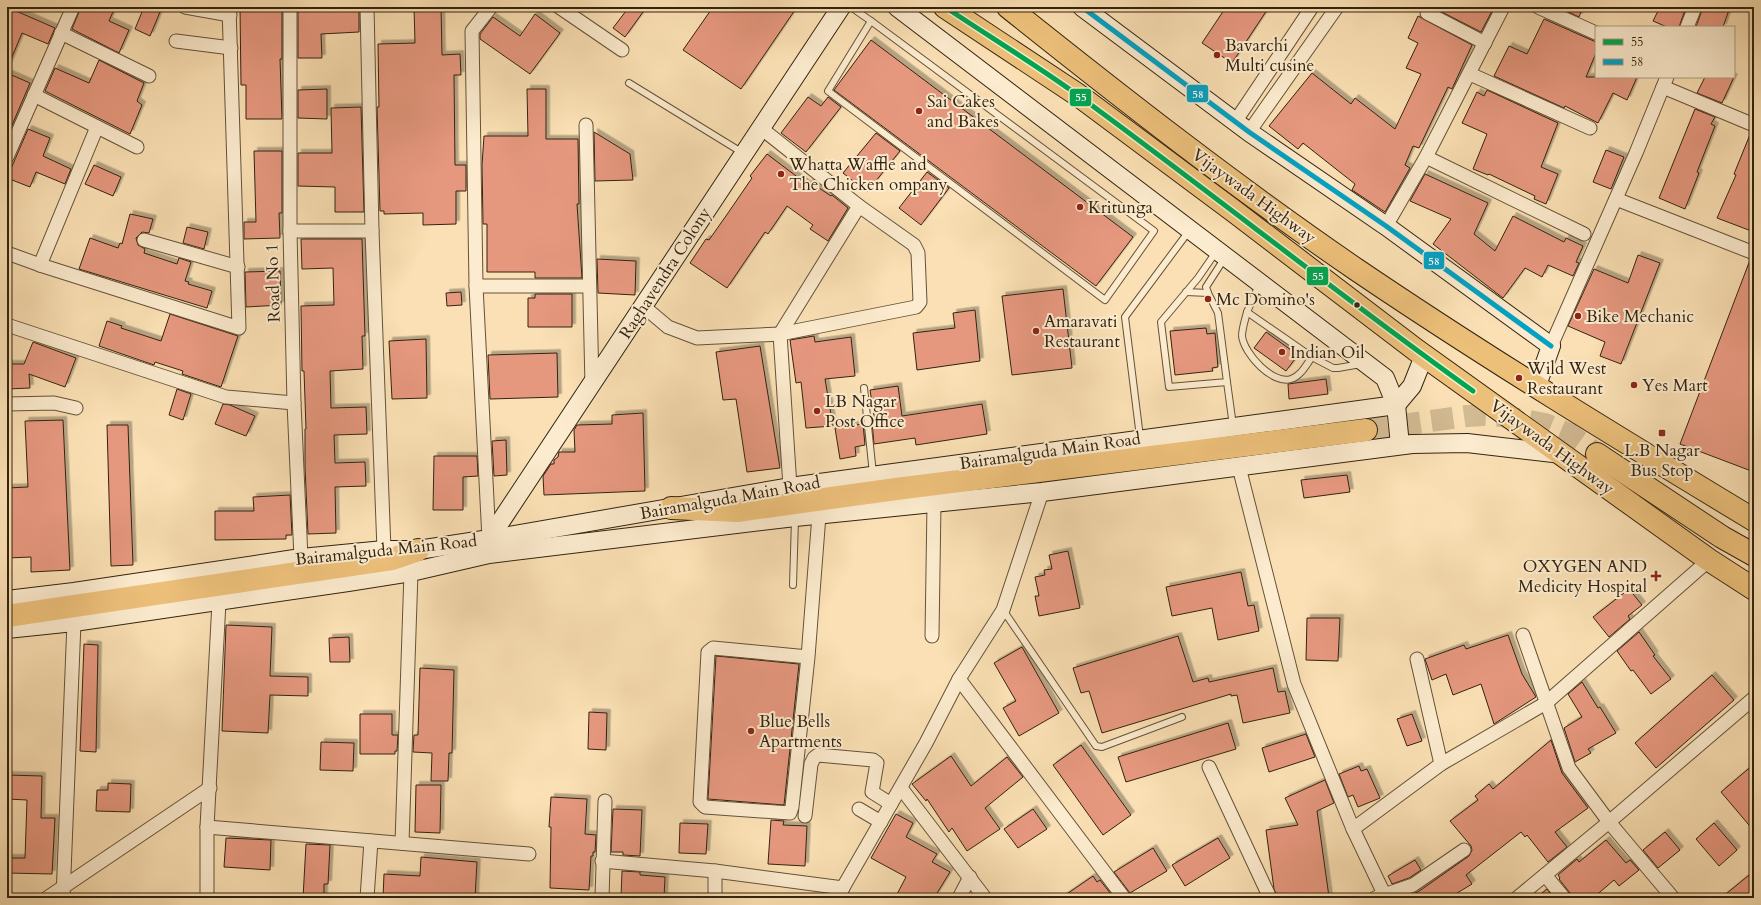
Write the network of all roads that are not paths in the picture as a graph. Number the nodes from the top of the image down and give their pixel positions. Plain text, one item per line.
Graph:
1 (73, 7) edge
2 (185, 7) edge
3 (290, 7) edge
4 (367, 7) edge
5 (491, 7) edge
6 (559, 7) edge
7 (841, 7) edge
8 (851, 7) edge
9 (897, 7) edge
10 (945, 7) edge
11 (1008, 7) edge
12 (1082, 7) edge
13 (1312, 7) edge
14 (1336, 7) edge
15 (1503, 7) edge
16 (1538, 7) edge
17 (1695, 7) edge
18 (230, 11) edge
19 (1427, 13) dead end
20 (871, 21) junction
21 (1687, 26) edge
22 (1595, 33) edge
23 (61, 34) junction
24 (176, 41) dead end
25 (1485, 43) junction
26 (231, 48) junction
27 (622, 50) dead end
28 (1470, 74) junction
29 (149, 76) dead end
30 (1665, 82) edge
31 (629, 83) dead end
32 (34, 95) junction
33 (1235, 122) junction
34 (586, 125) dead end
35 (1754, 125) edge
36 (97, 127) junction
37 (761, 128) junction
38 (1590, 128) dead end
39 (1249, 132) junction
40 (137, 147) dead end
41 (744, 153) junction
42 (7, 157) edge
43 (1426, 157) junction
44 (1616, 199) junction
45 (859, 206) junction
46 (1386, 226) junction
47 (1190, 230) junction
48 (290, 231) junction
49 (372, 231) junction
50 (1584, 234) dead end
51 (144, 240) dead end
52 (7, 253) edge
53 (1754, 253) edge
54 (1221, 254) junction
55 (40, 265) junction
56 (238, 267) junction
57 (1260, 283) junction
58 (476, 286) junction
59 (589, 286) junction
60 (1186, 292) junction
61 (1208, 293) junction
62 (643, 306) junction
63 (1247, 312) junction
64 (7, 325) edge
65 (780, 334) junction
66 (1551, 346) junction
67 (1424, 356) junction
68 (1312, 357) junction
69 (1364, 363) junction
70 (1227, 382) junction
71 (592, 385) junction
72 (864, 388) dead end
73 (1536, 388) junction
74 (294, 403) junction
75 (7, 404) edge
76 (1396, 405) junction
77 (76, 408) dead end
78 (1233, 426) junction
79 (1366, 430) tunnel mouth
80 (1140, 439) junction
81 (1400, 445) junction
82 (1562, 454) junction
83 (1597, 454) tunnel mouth
84 (1239, 467) junction
85 (874, 475) junction
86 (790, 487) junction
87 (1042, 492) junction
88 (934, 504) junction
89 (671, 508) junction
90 (819, 515) junction
91 (795, 517) junction
92 (1754, 520) edge
93 (489, 539) junction
94 (384, 550) junction
95 (418, 550) junction
96 (1754, 555) edge
97 (301, 558) junction
98 (1709, 560) junction
99 (411, 572) junction
100 (793, 585) dead end
101 (1754, 589) edge
102 (7, 600) edge
103 (219, 602) junction
104 (1003, 610) junction
105 (7, 616) edge
106 (74, 622) junction
107 (7, 629) edge
108 (1523, 635) dead end
109 (932, 636) dead end
110 (808, 657) junction
111 (1417, 659) dead end
112 (959, 679) junction
113 (1546, 703) junction
114 (1752, 705) edge
115 (1182, 717) dead end
116 (1441, 764) junction
117 (1209, 767) dead end
118 (210, 788) junction
119 (901, 788) junction
120 (605, 801) dead end
121 (891, 804) junction
122 (859, 809) dead end
123 (805, 816) dead end
124 (881, 822) junction
125 (1609, 822) junction
126 (207, 827) junction
127 (1353, 828) junction
128 (371, 841) junction
129 (402, 843) junction
130 (1464, 850) dead end
131 (528, 854) dead end
132 (602, 861) junction
133 (715, 871) junction
134 (1545, 875) junction
135 (970, 877) junction
136 (64, 892) edge
137 (840, 893) edge
138 (1382, 897) edge
139 (47, 898) edge
140 (207, 898) edge
141 (367, 898) edge
142 (602, 898) edge
143 (715, 898) edge
144 (959, 898) edge
145 (985, 898) edge
146 (1124, 898) edge
147 (1270, 898) edge
148 (1517, 898) edge
149 (1564, 898) edge
150 (1673, 898) edge

1 - 23 street
2 - 18 street
3 - 48 street, Road No 1
4 - 49 street
5 - 58 street
6 - 27 street
7 - 37 main road, Raghavendra Colony
8 - 20 lane
9 - 47 main road
10 - 67 highway, Vijaywada Highway
11 - 73 highway, Vijaywada Highway
12 - 33 main road
13 - 33 street
14 - 39 street
15 - 25 street
16 - 22 street
17 - 21 street
18 - 26 street
19 - 25 street
20 - 20 lane
23 - 29 street
23 - 32 street
24 - 26 street
25 - 28 street
26 - 56 street
28 - 38 street
28 - 43 street
30 - 35 street
30 - 44 street
31 - 41 lane
32 - 36 street
32 - 42 street
33 - 39 main road
34 - 59 street
36 - 40 street
36 - 55 street
37 - 41 main road, Raghavendra Colony
37 - 45 street
39 - 46 main road
41 - 62 main road, Raghavendra Colony
43 - 46 street
43 - 50 street
44 - 53 street
44 - 66 street
45 - 65 street
45 - 65 street
46 - 66 main road
47 - 54 main road
47 - 80 lane
48 - 49 street
48 - 74 street, Road No 1
49 - 94 street
51 - 56 street
52 - 55 street
54 - 57 main road
54 - 60 lane
54 - 61 lane
55 - 56 street
57 - 63 lane
57 - 69 main road
58 - 59 street
58 - 93 street
59 - 71 street
60 - 61 lane
60 - 70 lane
61 - 70 lane
62 - 65 street
62 - 71 main road, Raghavendra Colony
63 - 68 lane
63 - 68 lane
64 - 74 street
65 - 86 street
66 - 73 main road
67 - 76 main road
67 - 82 highway, Vijaywada Highway
68 - 69 lane
69 - 76 main road
70 - 78 lane
71 - 93 main road, Raghavendra Colony
72 - 85 lane
73 - 92 highway
74 - 97 street, Road No 1
75 - 77 street
76 - 78 main road, Bairamalguda Main Road
76 - 81 main road
78 - 80 main road, Bairamalguda Main Road
79 - 89 highway
80 - 85 main road, Bairamalguda Main Road
81 - 82 main road
81 - 84 main road
82 - 98 highway, Vijaywada Highway
83 - 96 highway
84 - 87 main road
84 - 127 street
85 - 86 main road, Bairamalguda Main Road
86 - 89 main road, Bairamalguda Main Road
87 - 88 main road
87 - 104 street
88 - 90 main road
88 - 109 street
89 - 93 main road, Bairamalguda Main Road
90 - 91 main road
90 - 110 street
91 - 99 main road
91 - 100 lane
93 - 95 main road, Bairamalguda Main Road
94 - 95 main road, Bairamalguda Main Road
94 - 97 main road, Bairamalguda Main Road
95 - 105 highway
97 - 102 main road, Bairamalguda Main Road
98 - 101 highway, Vijaywada Highway
98 - 113 street
99 - 103 main road
99 - 129 street
103 - 106 main road
103 - 118 street
104 - 112 street
104 - 115 lane
106 - 107 main road
106 - 136 street
108 - 113 street
110 - 110 street
111 - 116 street
112 - 119 street
112 - 146 street
113 - 116 street
113 - 125 street
114 - 125 street
116 - 127 street
117 - 147 street
118 - 126 street
118 - 136 street
119 - 121 street
119 - 135 street
120 - 132 street
121 - 123 street
121 - 124 street
122 - 124 street
124 - 137 street
125 - 134 street
125 - 150 street
126 - 128 street
126 - 140 street
127 - 138 street
128 - 129 street
128 - 141 street
129 - 131 street
130 - 138 street
132 - 133 street
132 - 142 street
133 - 137 street
133 - 143 street
134 - 148 street
134 - 149 street
135 - 144 street
135 - 145 street
136 - 139 street

